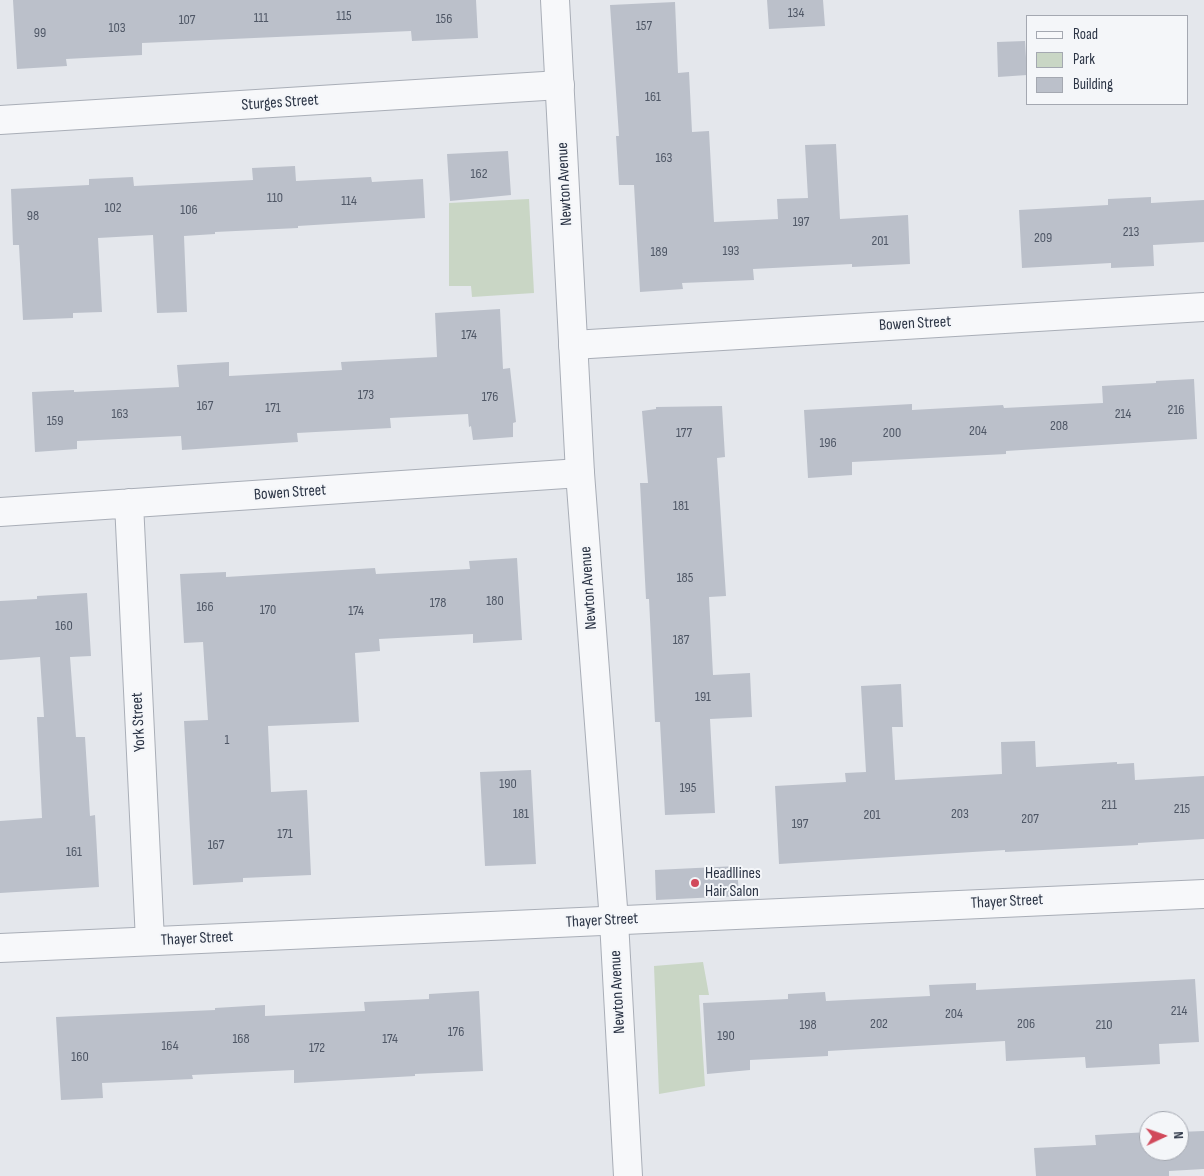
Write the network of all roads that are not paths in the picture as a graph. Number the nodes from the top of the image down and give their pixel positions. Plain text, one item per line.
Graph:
1 (555, 0) edge
2 (560, 85) junction
3 (0, 120) edge
4 (1204, 306) edge
5 (573, 345) junction
6 (580, 474) junction
7 (129, 503) junction
8 (0, 512) edge
9 (1204, 894) edge
10 (614, 921) junction
11 (150, 941) junction
12 (0, 948) edge
13 (628, 1176) edge

1 - 2 street, Newton Avenue
2 - 3 street, Sturges Street
2 - 5 street, Newton Avenue
4 - 5 street, Bowen Street
5 - 6 street, Newton Avenue
6 - 7 street, Bowen Street
6 - 10 street, Newton Avenue
7 - 8 street, Bowen Street
7 - 11 street, York Street
9 - 10 street, Thayer Street
10 - 11 street, Thayer Street
10 - 13 street, Newton Avenue
11 - 12 street, Thayer Street

